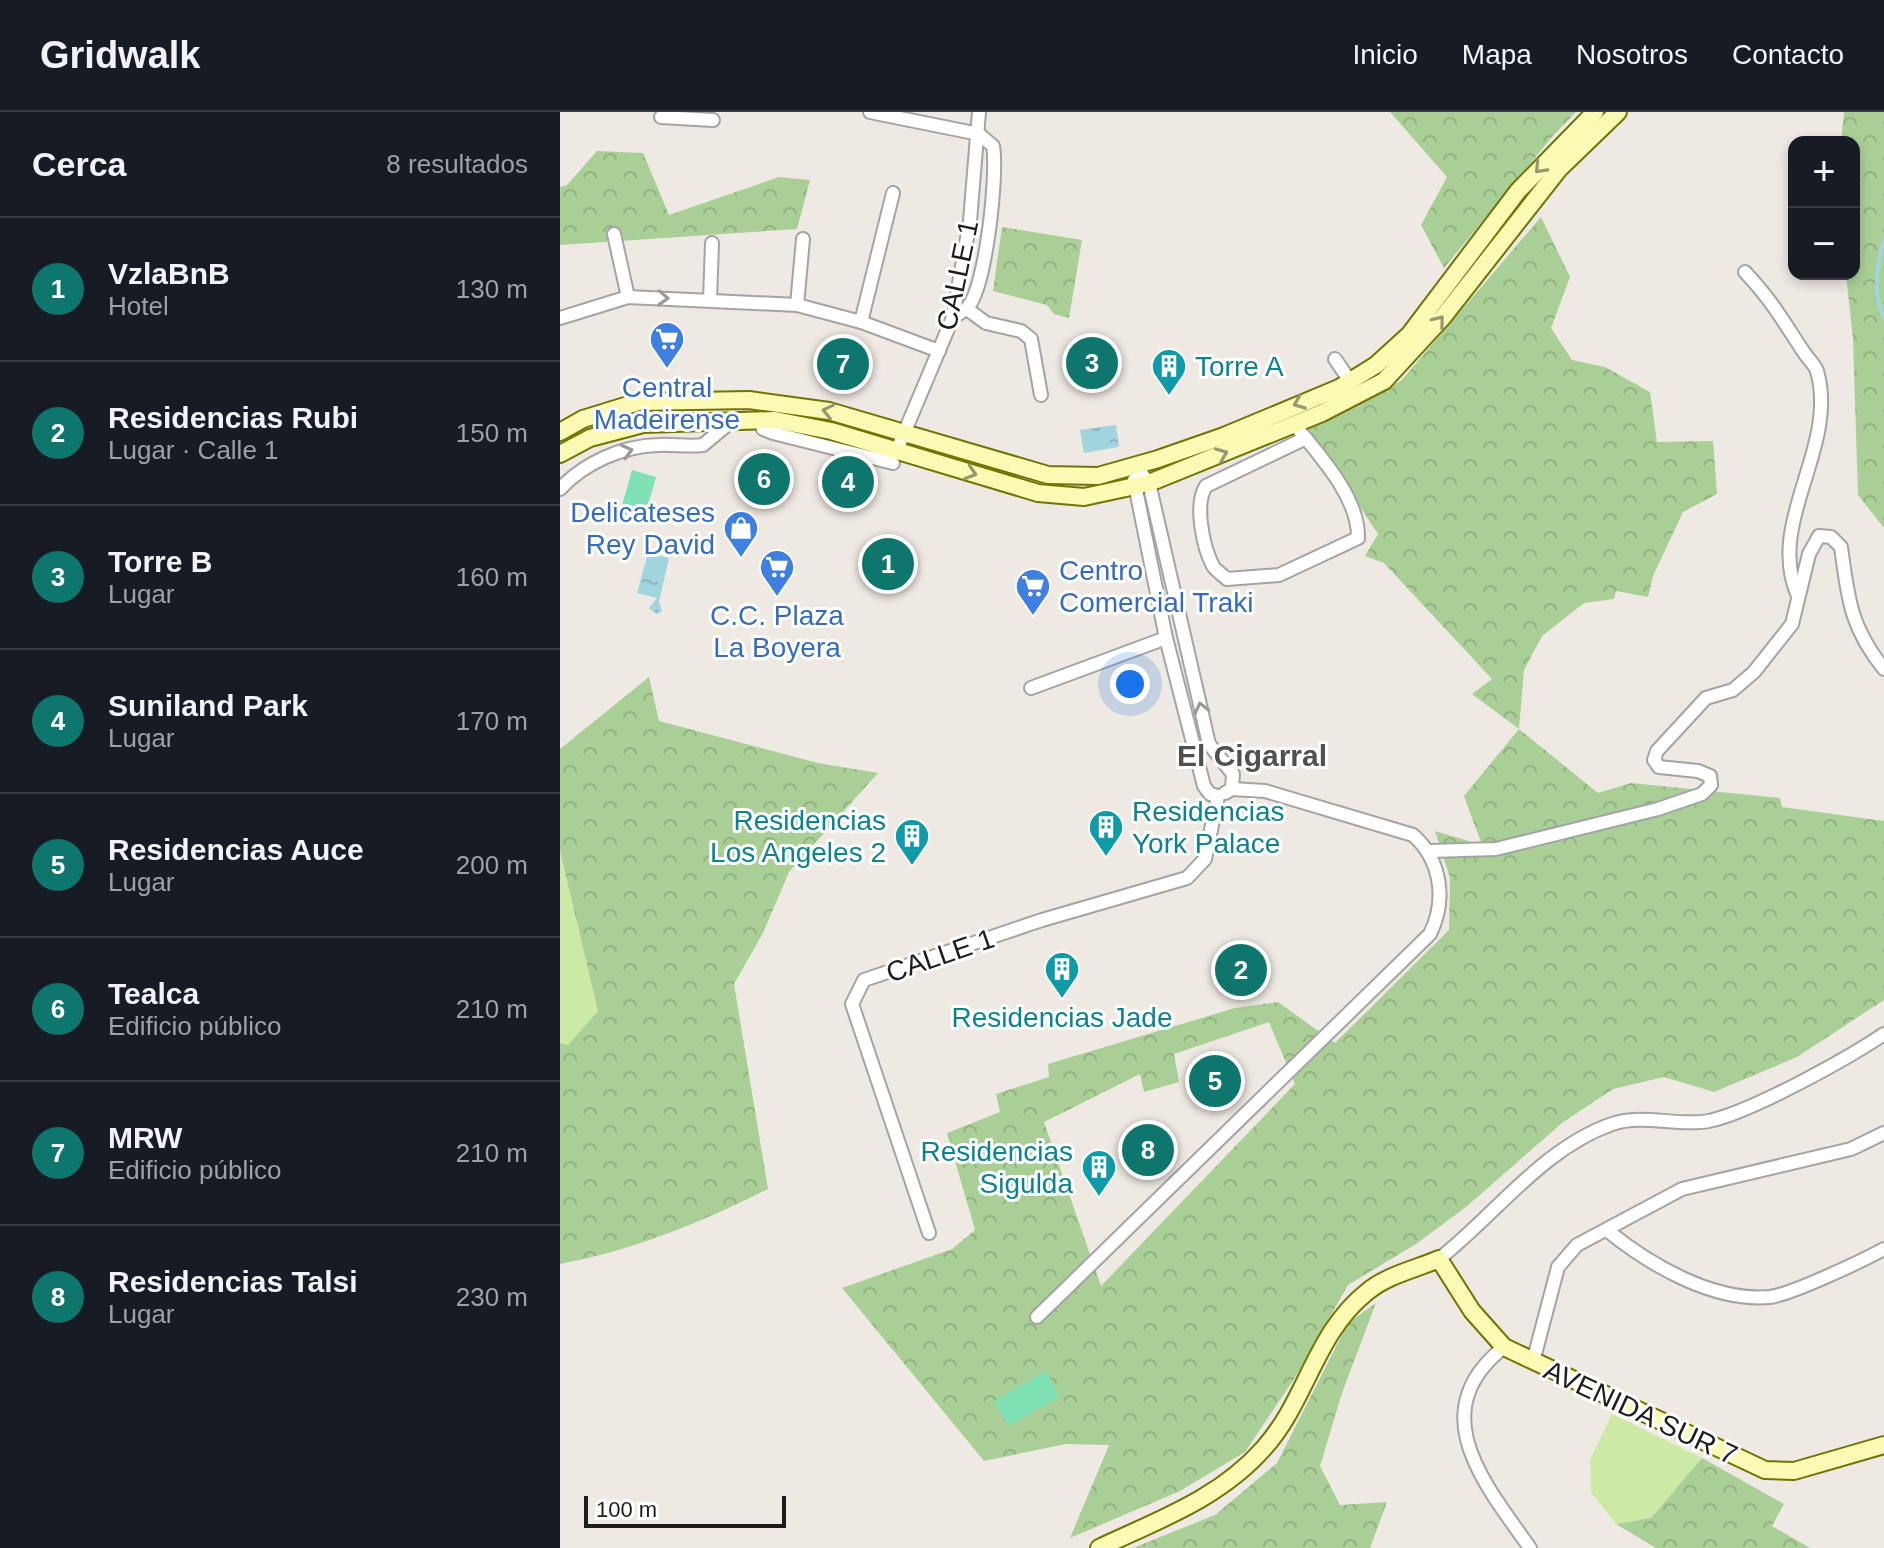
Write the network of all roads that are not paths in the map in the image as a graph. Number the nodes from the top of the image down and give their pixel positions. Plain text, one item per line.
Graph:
1 (870, 112) edge
2 (979, 112) edge
3 (1595, 112) edge
4 (1618, 112) edge
5 (685, 116) edge
6 (661, 117) dead end
7 (713, 120) dead end
8 (979, 134) junction
9 (893, 193) dead end
10 (614, 234) dead end
11 (803, 239) dead end
12 (712, 243) dead end
13 (1745, 272) dead end
14 (628, 297) junction
15 (710, 300) junction
16 (797, 305) junction
17 (967, 309) junction
18 (953, 317) junction
19 (560, 318) edge
20 (861, 322) junction
21 (939, 351) junction
22 (1335, 359) dead end
23 (1350, 381) junction
24 (1041, 395) dead end
25 (733, 420) junction
26 (1294, 424) junction
27 (903, 431) junction
28 (560, 432) edge
29 (1306, 438) junction
30 (560, 454) edge
31 (895, 456) junction
32 (1135, 465) junction
33 (1141, 484) junction
34 (560, 489) edge
35 (1798, 596) junction
36 (1166, 638) junction
37 (1884, 669) edge
38 (1031, 688) dead end
39 (1209, 744) junction
40 (1196, 749) junction
41 (1232, 789) junction
42 (1218, 796) junction
43 (1430, 851) junction
44 (1884, 1034) edge
45 (1884, 1133) edge
46 (1608, 1231) junction
47 (929, 1233) dead end
48 (1884, 1249) edge
49 (1439, 1259) junction
50 (1037, 1317) dead end
51 (1504, 1347) junction
52 (1533, 1362) junction
53 (1884, 1445) edge
54 (1099, 1548) edge
55 (1530, 1548) edge

1 - 8 street
2 - 8 street, CALLE 1
3 -> 23 main road
26 -> 4 main road
5 - 6 street
5 - 7 street
8 - 17 street
8 - 18 street, CALLE 1
9 - 20 street
10 - 14 street
11 - 16 street
12 - 15 street
13 - 35 street
14 -> 15 street
14 - 19 street
15 - 16 street
16 - 20 street
17 - 18 street
17 - 24 street
18 - 21 street, CALLE 1
20 - 21 street
21 - 27 street, CALLE 1
22 - 23 street
23 -> 32 main road
25 - 30 main road
25 - 31 main road
34 -> 25 street
26 - 29 street
33 -> 26 main road
27 -> 28 main road
27 - 31 street, CALLE 1
27 - 32 main road
29 - 29 street
31 -> 33 main road
32 - 33 street
33 - 36 street
39 -> 33 street
35 - 37 street
35 - 43 street
36 - 38 street
36 - 40 street
39 - 40 street
39 - 41 street
40 - 42 street
41 - 42 street
41 - 43 street
42 - 47 street, CALLE 1
43 - 50 street
44 - 49 street
45 - 46 street
46 - 48 street
46 - 52 street
49 - 51 main road, AVENIDA SUR 7
49 - 54 main road
51 - 52 main road, AVENIDA SUR 7
51 - 55 street
52 - 53 main road, AVENIDA SUR 7

